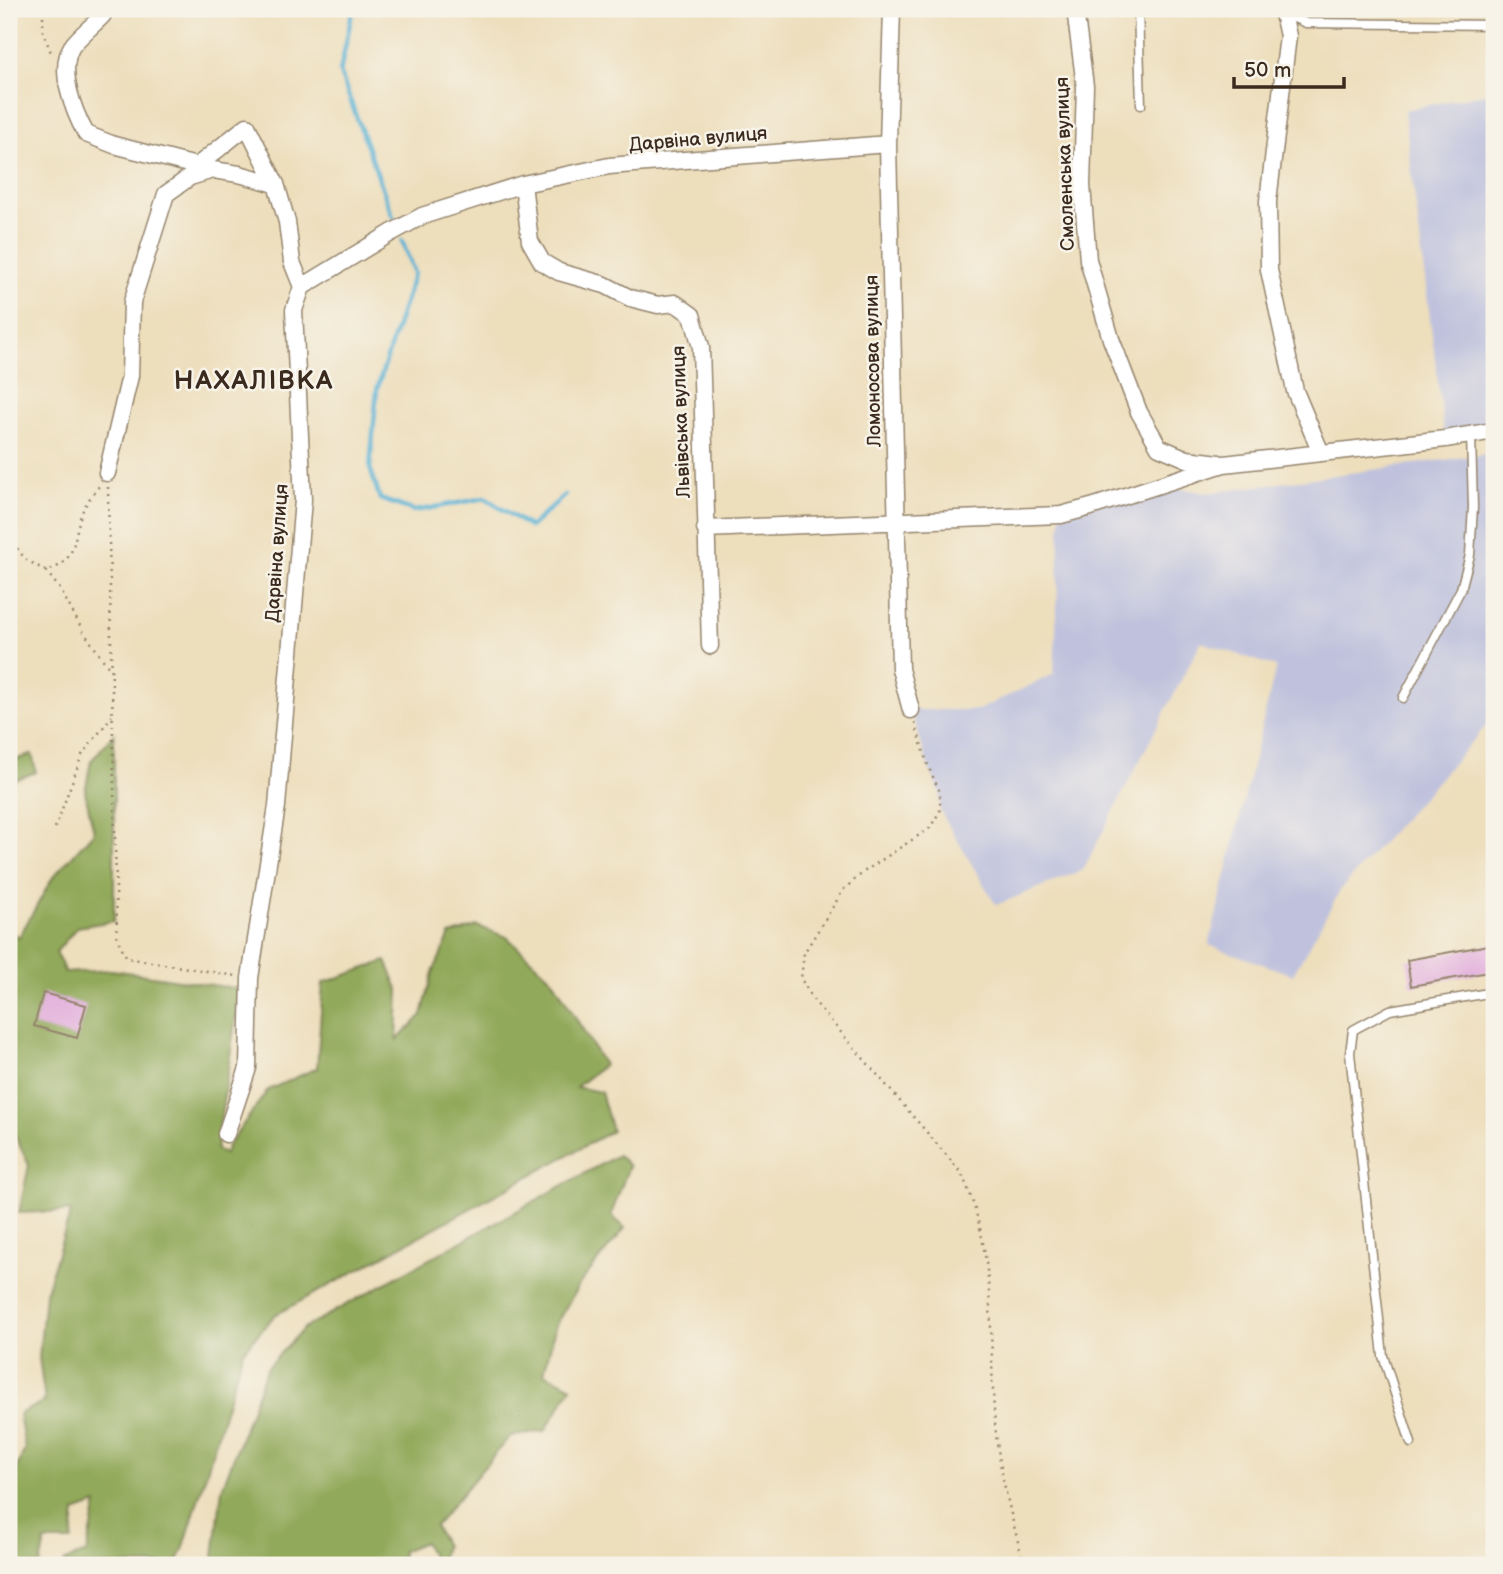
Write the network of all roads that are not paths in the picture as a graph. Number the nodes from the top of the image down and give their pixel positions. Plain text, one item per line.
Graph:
1 (892, 9) edge
2 (1075, 9) edge
3 (1138, 9) edge
4 (1283, 11) edge
5 (103, 15) dead end
6 (1494, 25) edge
7 (1140, 105) dead end
8 (887, 144) junction
9 (205, 168) junction
10 (276, 184) junction
11 (523, 184) junction
12 (302, 287) junction
13 (1494, 431) edge
14 (1471, 435) junction
15 (1321, 453) junction
16 (1224, 464) junction
17 (107, 473) road end
18 (897, 523) junction
19 (705, 529) junction
20 (710, 646) dead end
21 (1403, 698) dead end
22 (911, 710) road end
23 (1494, 992) edge
24 (226, 1135) dead end
25 (1411, 1443) dead end

1 - 8 street, Ломоносова вулиця
2 - 16 street, Смоленська вулиця
3 - 7 lane
4 - 6 lane
4 - 15 street
5 - 9 street
8 - 11 street, Дарвіна вулиця
8 - 18 street, Ломоносова вулиця
9 - 10 street
9 - 10 street
9 - 17 street
10 - 12 street
11 - 12 street, Дарвіна вулиця
11 - 19 street, Львівська вулиця
12 - 24 street, Дарвіна вулиця
13 - 14 street
14 - 15 street
14 - 21 lane
15 - 16 street
16 - 18 street
18 - 19 street
18 - 22 street, Ломоносова вулиця
19 - 20 street, Львівська вулиця
23 - 25 lane

